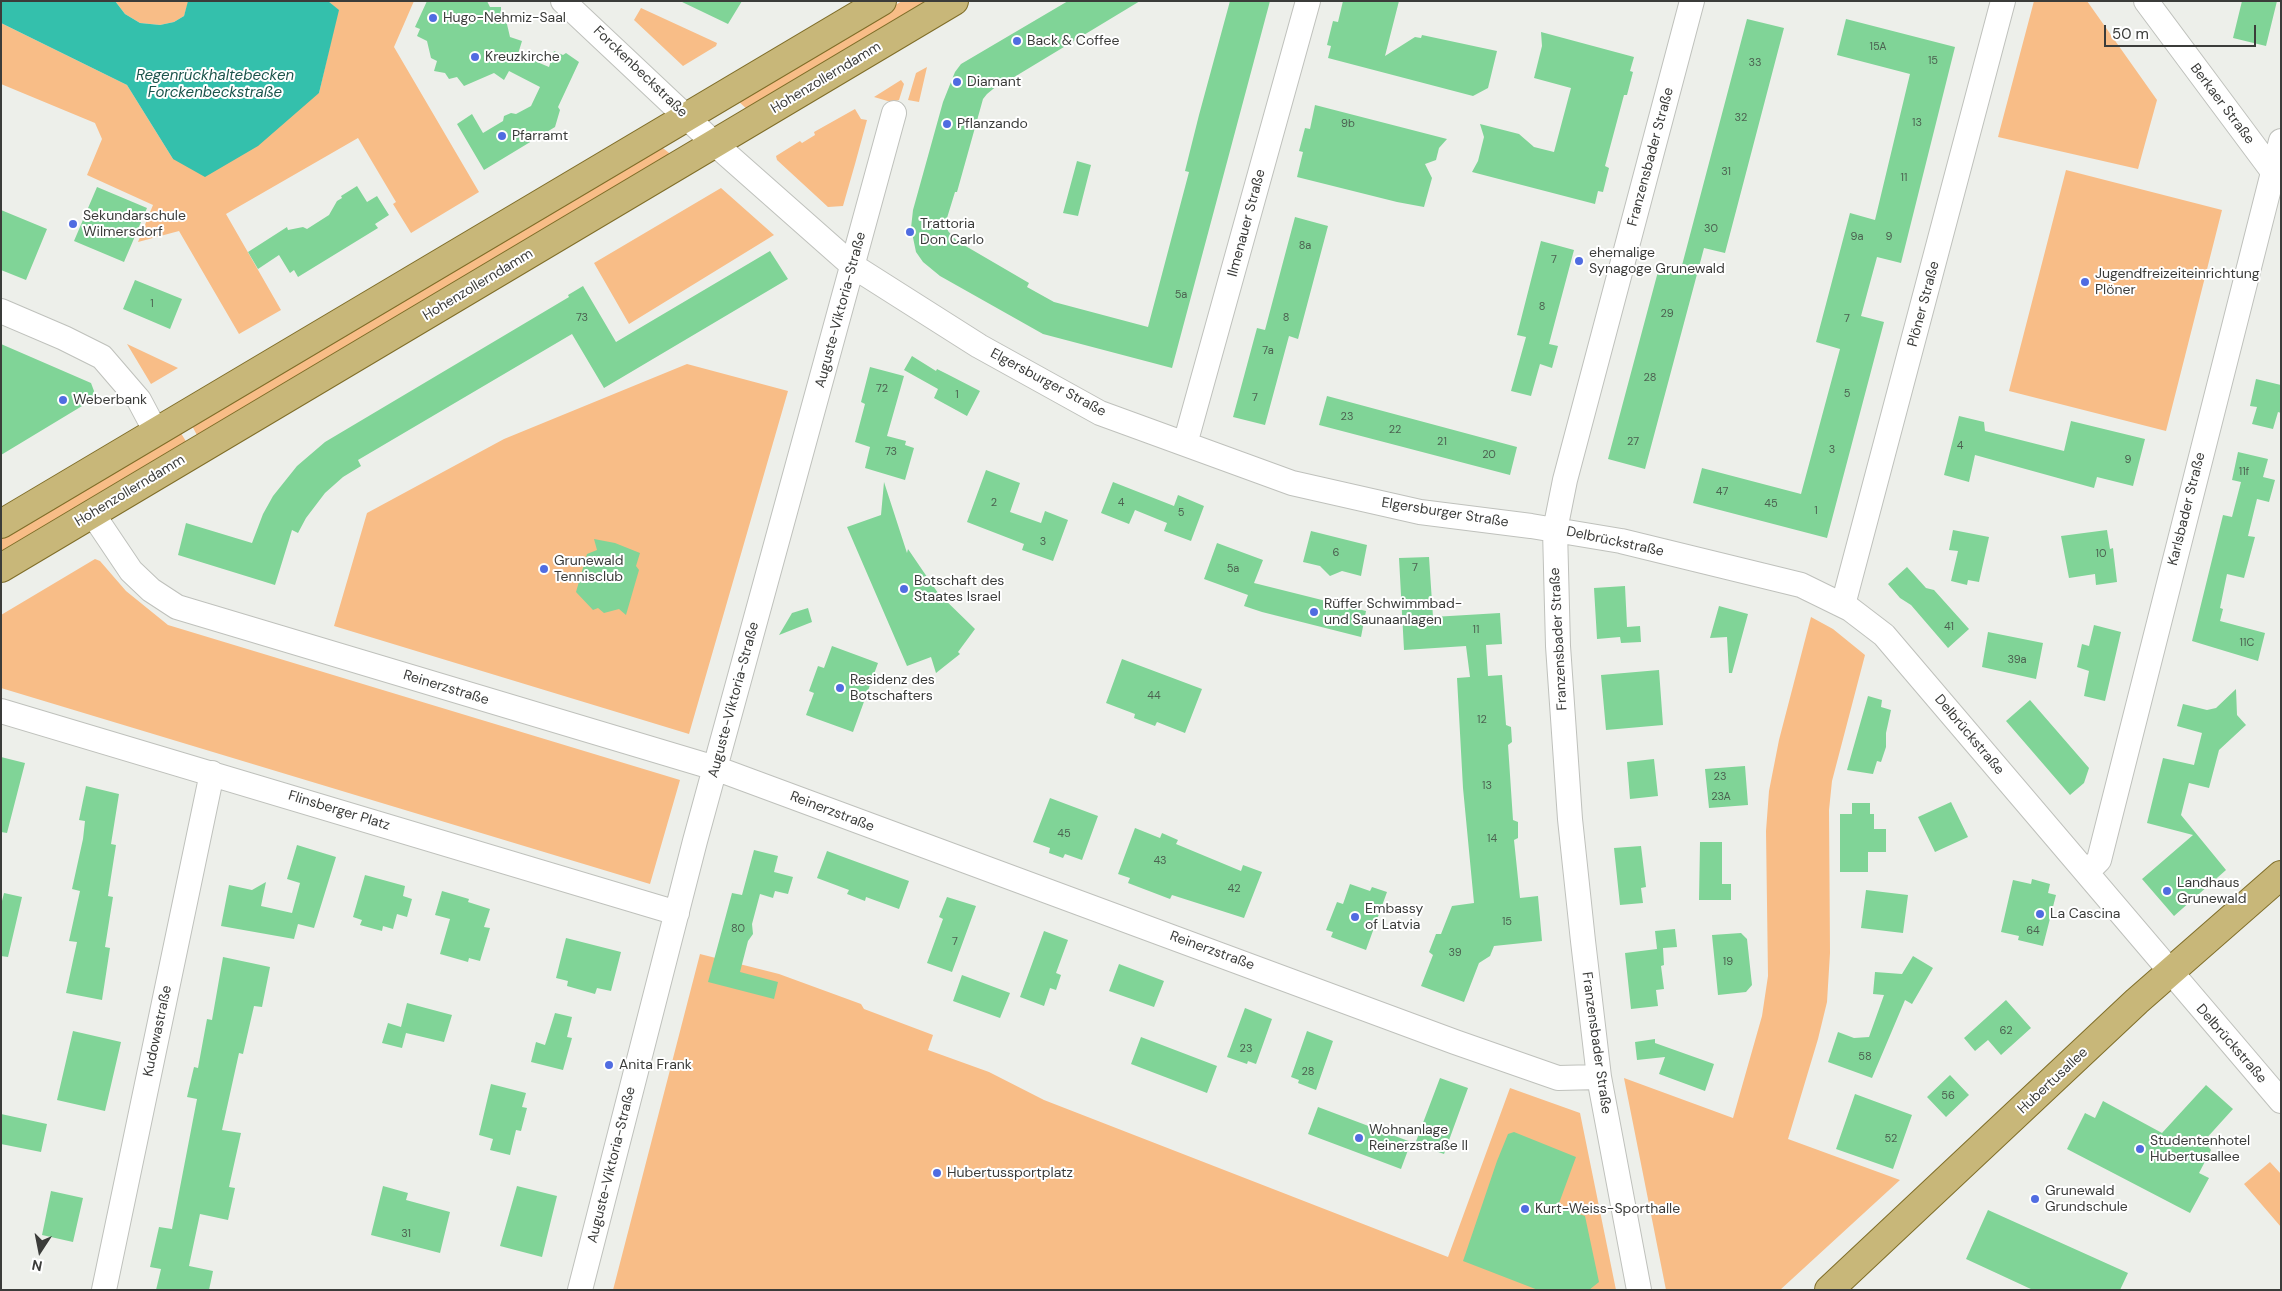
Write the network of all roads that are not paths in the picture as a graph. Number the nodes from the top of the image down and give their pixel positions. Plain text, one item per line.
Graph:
1 (563, 1) edge
2 (882, 1) edge
3 (954, 1) edge
4 (1308, 1) edge
5 (1692, 1) edge
6 (2003, 1) edge
7 (2146, 1) edge
8 (894, 113) dead end
9 (687, 117) junction
10 (2281, 141) edge
11 (715, 144) junction
12 (2277, 177) edge
13 (853, 266) junction
14 (1, 311) edge
15 (156, 432) junction
16 (1185, 444) junction
17 (92, 513) junction
18 (1, 524) edge
19 (1555, 530) junction
20 (1, 568) edge
21 (1843, 605) junction
22 (1, 711) edge
23 (715, 768) junction
24 (212, 773) junction
25 (2087, 872) junction
26 (2281, 875) edge
27 (677, 913) junction
28 (2170, 973) junction
29 (1599, 1077) junction
30 (2281, 1101) edge
31 (104, 1290) edge
32 (580, 1290) edge
33 (1639, 1290) edge
34 (1828, 1290) edge

1 - 9 street, Forckenbeckstraße
2 - 9 main road
3 - 11 main road, Hohenzollerndamm
4 - 16 street, Ilmenauer Straße
5 - 19 street, Franzensbader Straße
6 - 21 street, Plöner Straße
7 - 12 street, Berkaer Straße
8 - 13 street, Auguste-Viktoria-Straße
9 - 11 street, Forckenbeckstraße
9 - 15 main road
10 - 12 street, Karlsbader Straße
11 - 13 street, Elgersburger Straße
11 - 17 main road, Hohenzollerndamm
12 - 25 street, Karlsbader Straße
13 - 16 street, Elgersburger Straße
13 - 23 street, Auguste-Viktoria-Straße
14 - 15 street
15 - 18 main road
16 - 19 street, Elgersburger Straße
17 - 20 main road, Hohenzollerndamm
17 - 23 street, Reinerzstraße
19 - 21 street, Delbrückstraße
19 - 29 street, Franzensbader Straße
21 - 25 street, Delbrückstraße
22 - 24 street, Flinsberger Platz
23 - 27 street, Auguste-Viktoria-Straße
23 - 29 street, Reinerzstraße
24 - 27 street, Flinsberger Platz
24 - 31 street, Kudowastraße
25 - 28 street, Delbrückstraße
26 - 28 main road, Hubertusallee
27 - 32 street, Auguste-Viktoria-Straße
28 - 30 street, Delbrückstraße
28 - 34 main road, Hubertusallee
29 - 33 street, Franzensbader Straße

